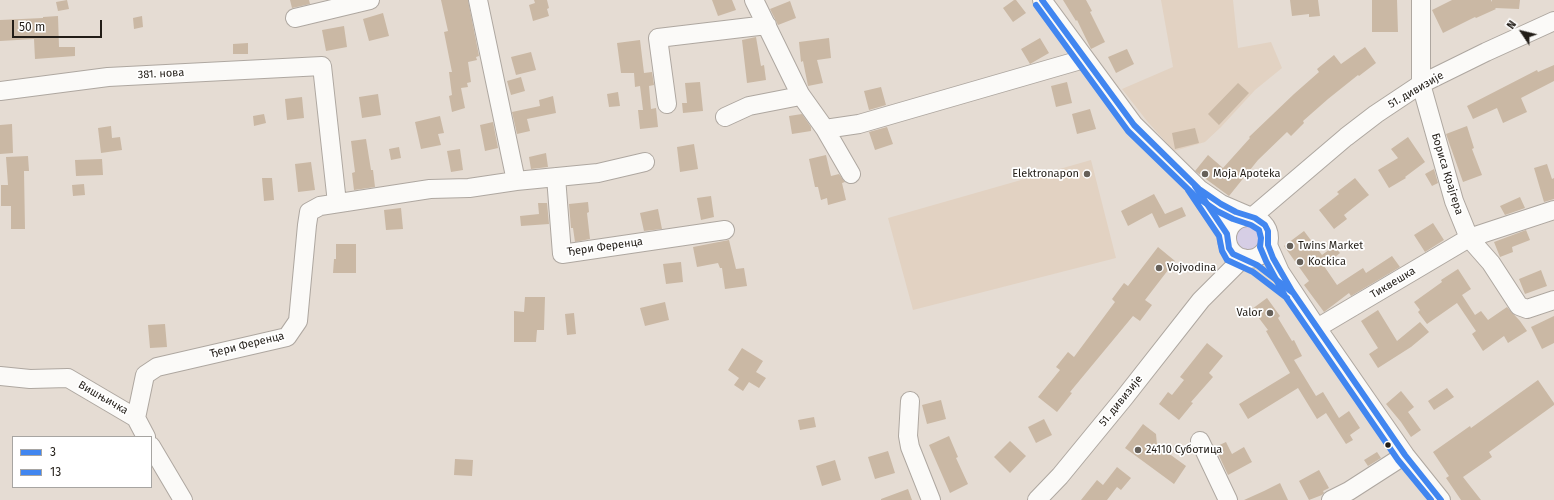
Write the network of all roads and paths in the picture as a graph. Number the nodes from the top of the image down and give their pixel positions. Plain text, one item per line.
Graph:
1 (370, 0) edge
2 (478, 0) edge
3 (754, 0) edge
4 (1042, 0) edge
5 (1421, 0) edge
6 (295, 18) dead end
7 (1554, 21) edge
8 (767, 25) junction
9 (1084, 59) junction
10 (1421, 84) junction
11 (0, 91) edge
12 (800, 94) junction
13 (667, 104) dead end
14 (725, 117) dead end
15 (825, 128) junction
16 (645, 162) dead end
17 (851, 174) dead end
18 (556, 177) junction
19 (516, 181) junction
20 (1294, 182) junction
21 (1198, 189) junction
22 (337, 203) junction
23 (1554, 210) edge
24 (1251, 217) junction
25 (724, 230) dead end
26 (1227, 238) junction
27 (1469, 238) junction
28 (1269, 241) junction
29 (1244, 259) junction
30 (1292, 291) junction
31 (1201, 300) junction
32 (1554, 300) edge
33 (1317, 328) junction
34 (0, 376) edge
35 (910, 401) dead end
36 (136, 418) junction
37 (145, 436) edge
38 (1200, 441) dead end
39 (152, 448) edge
40 (1405, 455) junction
41 (183, 500) edge
42 (931, 500) edge
43 (1038, 500) edge
44 (1228, 500) edge
45 (1331, 500) edge
46 (1441, 500) edge

1 - 6 street
2 - 19 street
3 - 8 street
4 - 9 street
5 - 10 street, Бориса Крајгера
7 - 10 street, 51. дивизије
8 - 12 street
8 - 13 street
9 - 15 street
9 - 21 street
10 - 20 street, 51. дивизије
10 - 27 street, Бориса Крајгера
11 - 22 street, 381. нова
12 - 14 street
12 - 15 street
15 - 17 street
16 - 18 street, Ђери Ференца
18 - 19 street, Ђери Ференца
18 - 25 street, Ђери Ференца
19 - 22 street, Ђери Ференца
20 - 24 street, 51. дивизије
20 - 28 street, 51. дивизије
21 - 24 street
21 - 26 street
22 - 36 street, Ђери Ференца
23 - 27 street, Тиквешка
24 - 26 street
24 - 28 street
26 - 29 street
26 - 31 street, 51. дивизије
27 - 32 street, Бориса Крајгера
27 - 33 street, Тиквешка
28 - 29 street
28 - 30 street
29 - 30 street
29 - 31 street, 51. дивизије
30 - 33 street
31 - 43 street, 51. дивизије
33 - 40 street
34 - 36 street, Вишњичка
35 - 42 street
36 - 37 street, Вишњичка
38 - 44 street
39 - 41 street
40 - 45 street
40 - 46 street

